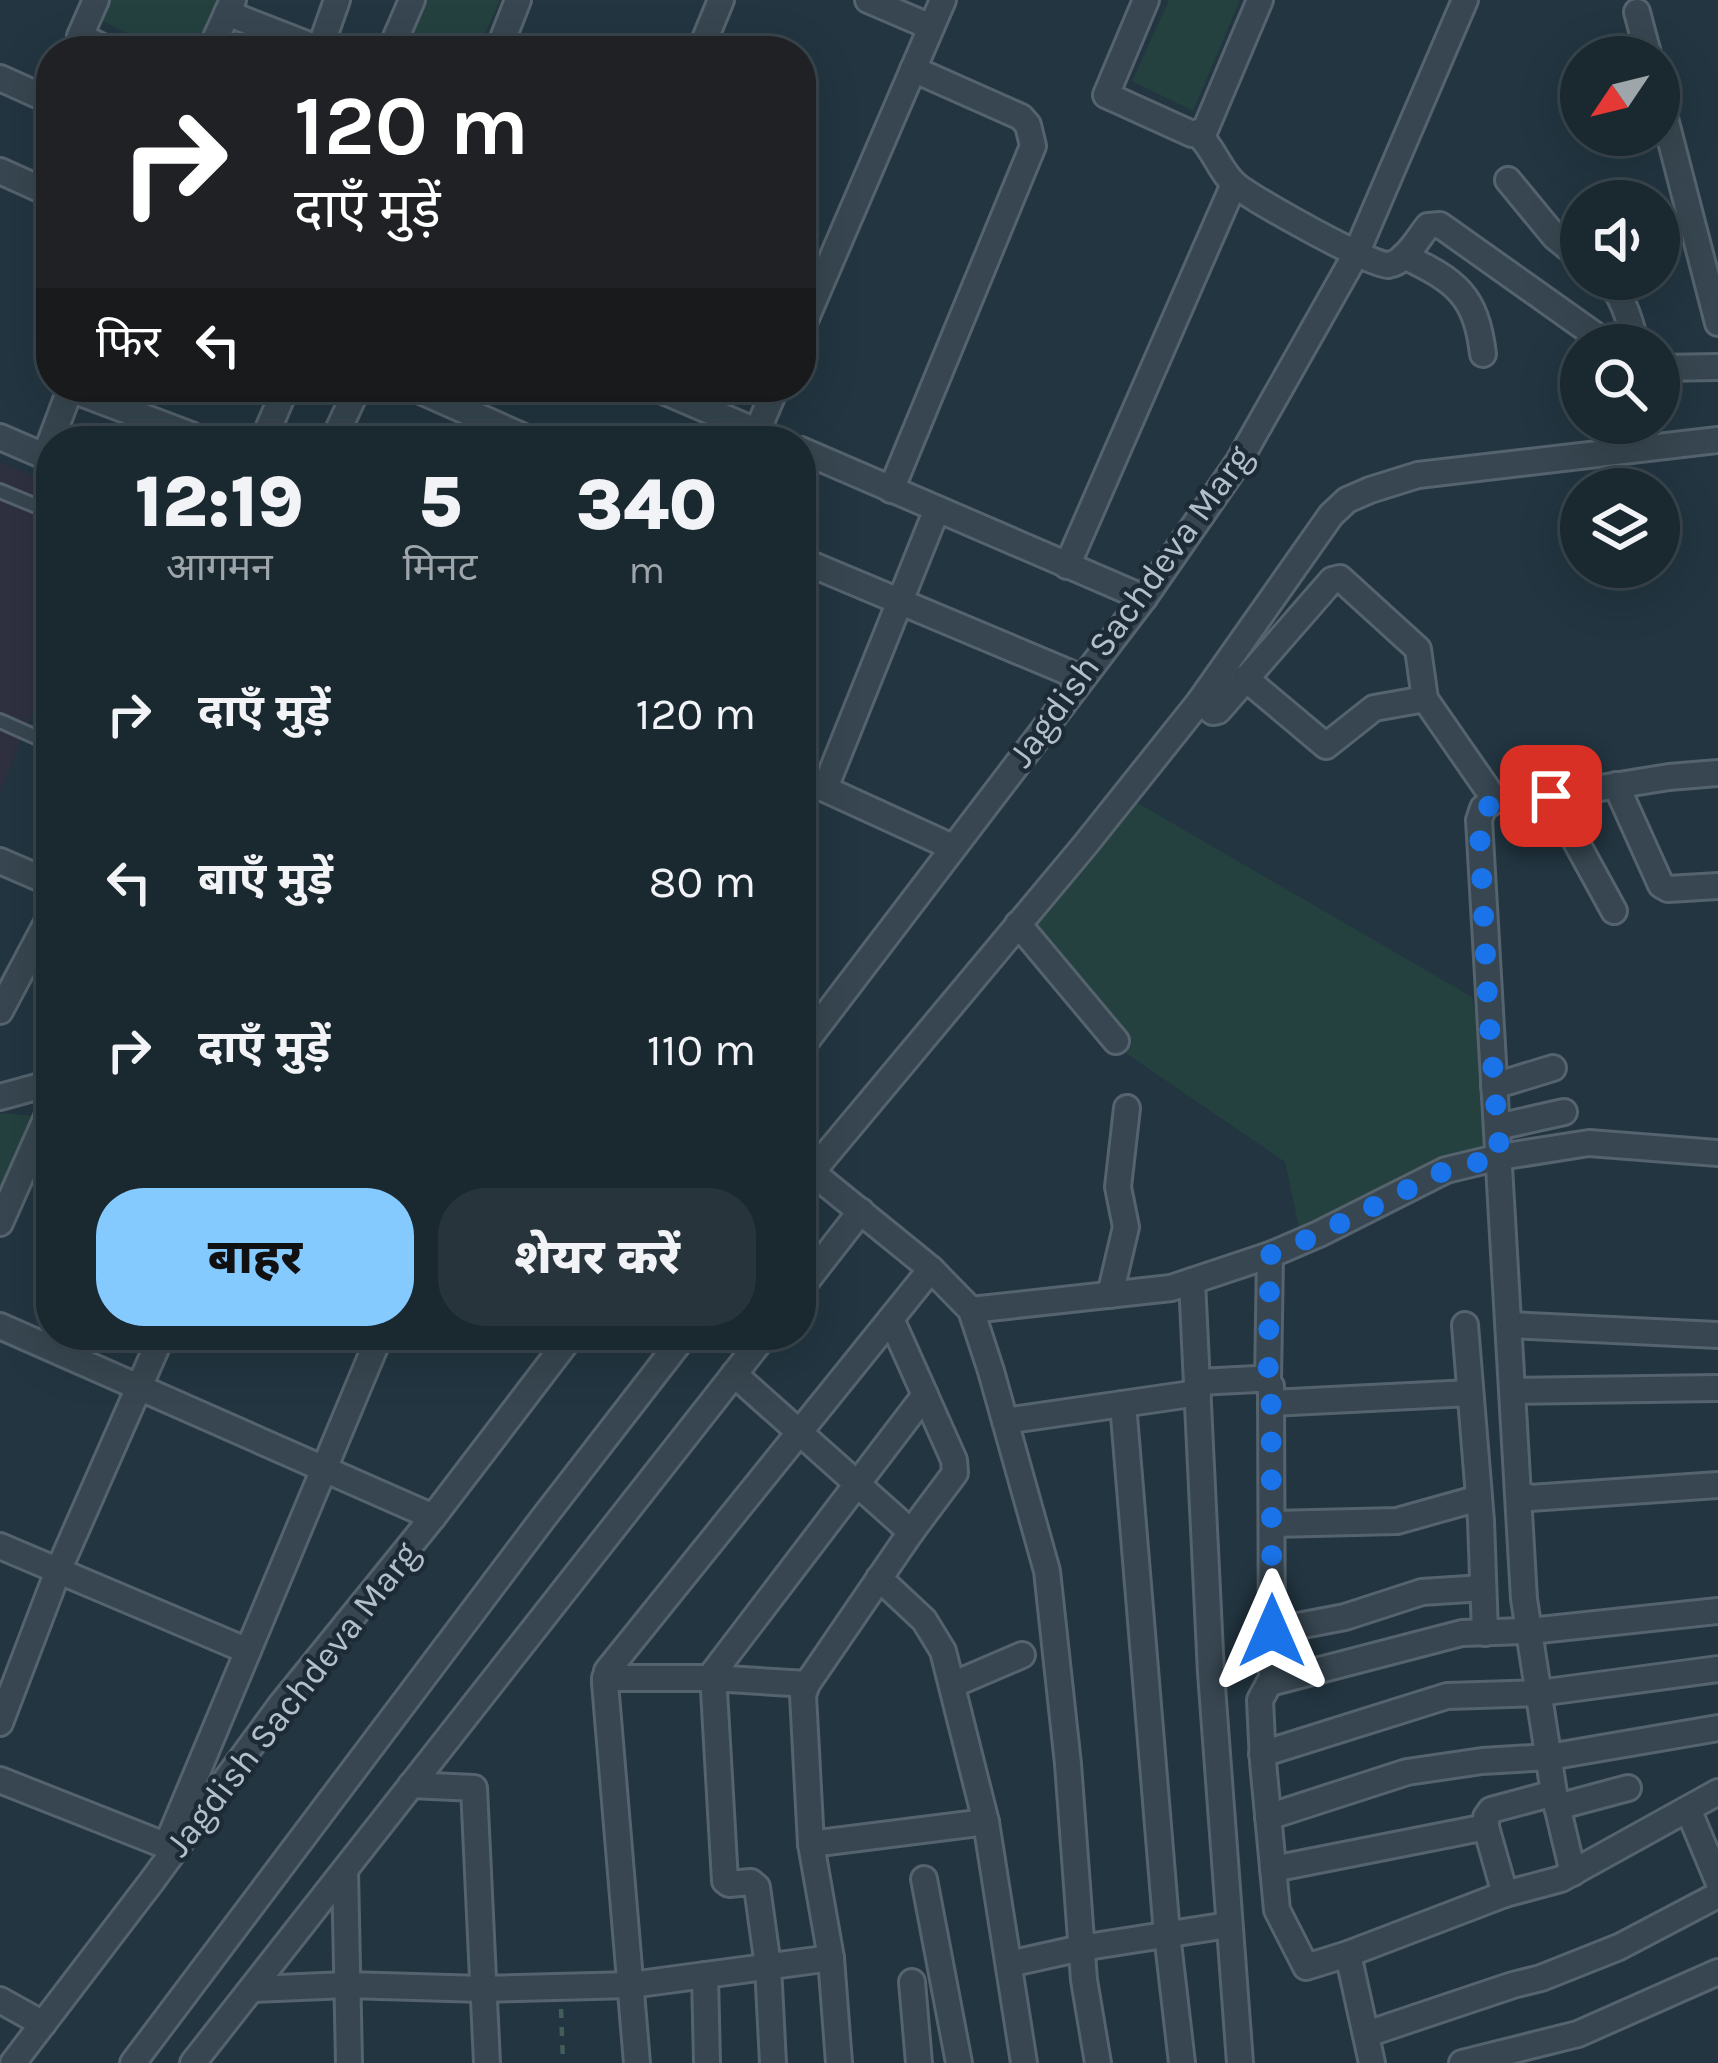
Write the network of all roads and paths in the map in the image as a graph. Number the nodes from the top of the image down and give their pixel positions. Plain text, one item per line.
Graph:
1 (96, 0) edge
2 (337, 0) edge
3 (412, 0) edge
4 (518, 0) edge
5 (721, 0) edge
6 (868, 0) edge
7 (943, 0) edge
8 (1146, 0) edge
9 (1260, 0) edge
10 (1465, 0) edge
11 (230, 7) edge
12 (1637, 12) dead end
13 (932, 27) junction
14 (80, 36) edge
15 (217, 36) edge
16 (290, 36) edge
17 (324, 36) edge
18 (396, 36) edge
19 (503, 36) edge
20 (706, 36) edge
21 (1643, 36) edge
22 (913, 69) junction
23 (0, 78) edge
24 (36, 94) edge
25 (1198, 134) junction
26 (1675, 156) edge
27 (0, 171) edge
28 (1508, 180) dead end
29 (1234, 184) junction
30 (36, 187) edge
31 (1560, 241) edge
32 (1356, 254) junction
33 (1404, 256) junction
34 (816, 295) edge
35 (1718, 323) edge
36 (1579, 324) edge
37 (1483, 354) dead end
38 (1718, 367) edge
39 (1680, 368) edge
40 (106, 402) edge
41 (446, 402) edge
42 (686, 402) edge
43 (167, 426) edge
44 (499, 426) edge
45 (737, 426) edge
46 (0, 437) edge
47 (1718, 440) edge
48 (36, 452) edge
49 (816, 457) edge
50 (892, 490) junction
51 (0, 491) edge
52 (36, 506) edge
53 (937, 509) junction
54 (1067, 566) junction
55 (816, 567) edge
56 (1144, 598) junction
57 (899, 603) junction
58 (1082, 678) junction
59 (1245, 678) junction
60 (1425, 699) junction
61 (1199, 701) junction
62 (0, 722) edge
63 (36, 737) edge
64 (1718, 773) edge
65 (816, 777) edge
66 (816, 784) edge
67 (1616, 785) junction
68 (1551, 796) junction
69 (1495, 800) junction
70 (952, 847) junction
71 (0, 861) edge
72 (36, 877) edge
73 (1718, 886) edge
74 (1614, 911) dead end
75 (1018, 924) junction
76 (36, 935) edge
77 (10, 969) edge
78 (0, 1011) edge
79 (816, 1028) edge
80 (1116, 1040) dead end
81 (1553, 1068) dead end
82 (1494, 1086) junction
83 (36, 1087) edge
84 (0, 1097) edge
85 (1127, 1108) dead end
86 (1564, 1112) dead end
87 (1497, 1126) junction
88 (36, 1141) edge
89 (1718, 1153) edge
90 (1500, 1157) junction
91 (816, 1161) edge
92 (816, 1181) edge
93 (861, 1210) junction
94 (0, 1222) edge
95 (1270, 1255) junction
96 (816, 1268) edge
97 (931, 1269) junction
98 (1192, 1281) junction
99 (1110, 1295) junction
100 (971, 1310) junction
101 (891, 1319) junction
102 (1465, 1325) dead end
103 (1510, 1325) junction
104 (0, 1326) edge
105 (1718, 1334) edge
106 (36, 1342) edge
107 (54, 1350) edge
108 (155, 1350) edge
109 (374, 1350) edge
110 (554, 1350) edge
111 (673, 1350) edge
112 (753, 1350) edge
113 (734, 1374) junction
114 (139, 1388) junction
115 (1198, 1388) junction
116 (1718, 1388) edge
117 (1514, 1391) junction
118 (1269, 1392) junction
119 (1470, 1394) junction
120 (925, 1395) junction
121 (1123, 1404) junction
122 (1005, 1420) junction
123 (800, 1432) junction
124 (323, 1471) junction
125 (856, 1483) junction
126 (1718, 1485) edge
127 (1519, 1493) junction
128 (1479, 1498) junction
129 (433, 1517) junction
130 (1272, 1524) junction
131 (911, 1532) junction
132 (0, 1546) edge
133 (58, 1571) junction
134 (879, 1578) junction
135 (1483, 1588) junction
136 (1718, 1612) edge
137 (1272, 1631) junction
138 (1529, 1631) junction
139 (1485, 1633) junction
140 (248, 1651) junction
141 (1022, 1655) dead end
142 (1718, 1669) edge
143 (605, 1678) junction
144 (712, 1678) junction
145 (1270, 1683) junction
146 (807, 1684) junction
147 (952, 1685) junction
148 (1539, 1693) junction
149 (0, 1723) edge
150 (1718, 1728) edge
151 (1262, 1754) junction
152 (1549, 1757) junction
153 (0, 1780) edge
154 (412, 1785) junction
155 (1628, 1788) dead end
156 (1718, 1792) edge
157 (1556, 1800) junction
158 (1688, 1809) junction
159 (1268, 1816) junction
160 (986, 1822) junction
161 (1486, 1827) junction
162 (811, 1844) junction
163 (167, 1846) junction
164 (1273, 1869) junction
165 (345, 1870) junction
166 (1573, 1873) junction
167 (924, 1879) dead end
168 (152, 1881) junction
169 (1718, 1881) edge
170 (1505, 1894) junction
171 (1718, 1895) edge
172 (1228, 1924) junction
173 (1167, 1934) junction
174 (1082, 1948) junction
175 (1348, 1954) junction
176 (831, 1958) junction
177 (1009, 1964) junction
178 (767, 1966) junction
179 (1718, 1972) edge
180 (705, 1975) junction
181 (912, 1982) dead end
182 (347, 1985) junction
183 (631, 1985) junction
184 (560, 1987) junction
185 (252, 1988) junction
186 (483, 1989) junction
187 (0, 2000) edge
188 (43, 2024) junction
189 (1367, 2034) junction
190 (13, 2063) edge
191 (134, 2063) edge
192 (194, 2063) edge
193 (349, 2063) edge
194 (487, 2063) edge
195 (563, 2063) edge
196 (637, 2063) edge
197 (707, 2063) edge
198 (773, 2063) edge
199 (839, 2063) edge
200 (919, 2063) edge
201 (959, 2063) edge
202 (1024, 2063) edge
203 (1098, 2063) edge
204 (1182, 2063) edge
205 (1240, 2063) edge
206 (1372, 2063) edge
207 (1462, 2063) edge

1 - 14 street
2 - 17 street
3 - 18 street
4 - 19 street
5 - 20 street
6 - 13 street
7 - 13 street
8 - 25 street
9 - 25 street
10 - 32 street, Jagdish Sachdeva Marg
11 - 15 street
11 - 16 street
12 - 21 street
13 - 22 street
22 - 34 street
22 - 50 street
23 - 24 street
25 - 29 street
26 - 35 street
27 - 30 street
28 - 31 street
29 - 32 street
29 - 54 street
32 - 33 street
32 - 56 street, Jagdish Sachdeva Marg
33 - 36 street
33 - 37 street
38 - 39 street
40 - 43 street
41 - 44 street
42 - 45 street
46 - 48 street
47 - 61 street
49 - 50 street
50 - 53 street
51 - 52 lane
53 - 54 street
53 - 57 street
54 - 56 street
55 - 57 street
56 - 58 street, Jagdish Sachdeva Marg
57 - 58 street
57 - 65 street
58 - 70 street, Jagdish Sachdeva Marg
59 - 60 street
59 - 60 street
59 - 61 street
60 - 69 street
61 - 75 street
62 - 63 lane
64 - 67 street
66 - 70 street
67 - 68 street
67 - 73 street
68 - 69 street
68 - 74 street
69 - 82 street
70 - 79 street, Jagdish Sachdeva Marg
71 - 72 street
75 - 80 street
75 - 91 street
76 - 77 street
77 - 78 street
81 - 82 street
82 - 87 street
83 - 84 street
85 - 99 street
86 - 87 street
87 - 90 street
88 - 94 street
89 - 90 street
90 - 95 street
90 - 103 street
92 - 93 street
93 - 96 street
93 - 97 street
95 - 98 street
95 - 118 street
97 - 100 street
97 - 101 street
98 - 99 street
98 - 115 street
99 - 100 street
100 - 122 street
101 - 120 street
101 - 123 street
102 - 119 street
103 - 105 street
103 - 117 street
104 - 106 street
107 - 114 street
108 - 114 street
109 - 124 street
110 - 129 street, Jagdish Sachdeva Marg
111 - 191 street
112 - 113 street
113 - 123 street
113 - 154 street
114 - 124 street
114 - 133 street
115 - 118 street
115 - 121 street
115 - 172 street
116 - 117 street
117 - 127 street
118 - 119 street
118 - 130 street
119 - 128 street
120 - 125 street
120 - 131 street
121 - 122 street
121 - 173 street
122 - 174 street
123 - 125 street
123 - 143 street
124 - 129 street
124 - 140 street
125 - 131 street
125 - 144 street
126 - 127 street
127 - 138 street
128 - 130 street
128 - 135 street
129 - 168 street, Jagdish Sachdeva Marg
130 - 137 street
131 - 134 street
132 - 133 street
133 - 140 street
133 - 149 street
134 - 146 street
134 - 147 street
135 - 137 street
135 - 139 street
136 - 138 street
137 - 145 street
138 - 139 street
138 - 148 street
139 - 145 street
140 - 163 street
141 - 147 street
142 - 148 street
143 - 144 street
143 - 183 street
144 - 146 street
144 - 178 street
145 - 151 street
146 - 162 street
147 - 160 street
148 - 151 street
148 - 152 street
150 - 152 street
151 - 159 street
152 - 157 street
152 - 159 street
153 - 163 street
154 - 165 street
154 - 186 street
155 - 157 street
156 - 158 street
157 - 161 street
157 - 166 street
158 - 166 street
158 - 169 street
159 - 164 street
160 - 162 street
160 - 177 street
161 - 164 street
161 - 170 street
162 - 176 street
163 - 168 street
164 - 175 street
165 - 182 street
165 - 185 street
166 - 170 street
167 - 201 street
168 - 188 street, Jagdish Sachdeva Marg
170 - 175 street
171 - 189 street
172 - 173 street
172 - 205 street
173 - 174 street
173 - 204 street
174 - 177 street
174 - 203 street
175 - 189 street
176 - 178 street
176 - 199 street
177 - 202 street
178 - 180 street
178 - 198 street
179 - 207 street
180 - 183 street
180 - 197 street
181 - 200 street
182 - 185 street
182 - 186 street
182 - 193 street
183 - 184 street
183 - 196 street
184 - 186 street
184 - 195 path
185 - 192 street
186 - 194 street
187 - 188 street
188 - 190 street, Jagdish Sachdeva Marg
189 - 206 street

